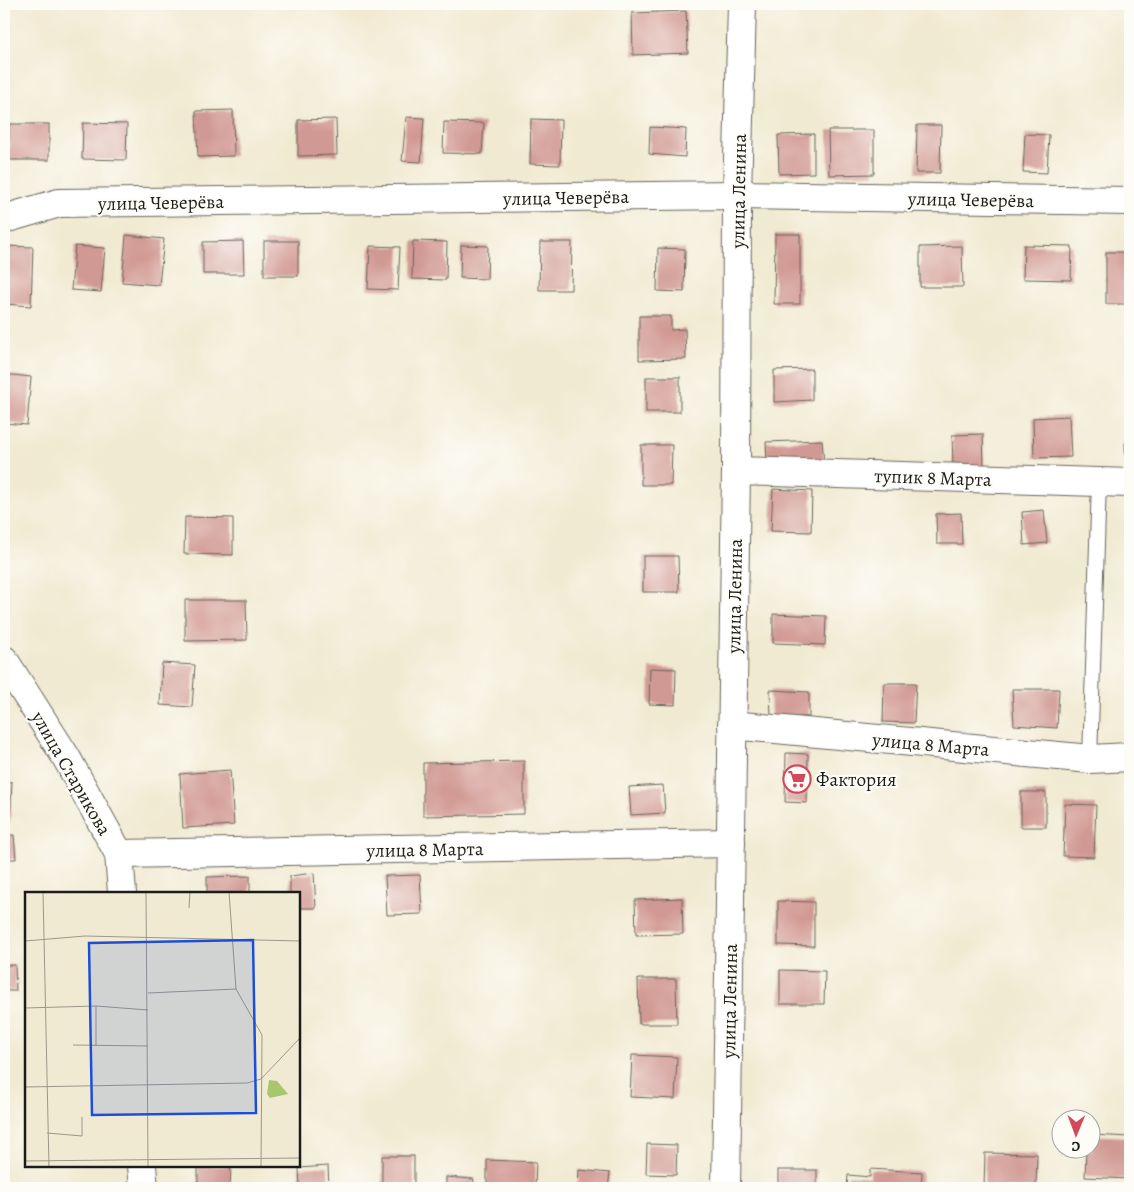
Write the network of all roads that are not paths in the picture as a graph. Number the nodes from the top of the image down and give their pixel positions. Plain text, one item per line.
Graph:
1 (742, 4) edge
2 (737, 195) junction
3 (1130, 202) edge
4 (4, 219) edge
5 (736, 472) junction
6 (1099, 482) junction
7 (1130, 483) edge
8 (4, 660) edge
9 (732, 725) junction
10 (1130, 758) edge
11 (1090, 759) junction
12 (731, 843) junction
13 (119, 854) junction
14 (122, 892) edge
15 (142, 1167) edge
16 (144, 1188) edge
17 (726, 1188) edge

1 - 2 street, улица Ленина
2 - 3 street, улица Чеверёва
2 - 4 street, улица Чеверёва
2 - 5 street, улица Ленина
5 - 6 street, тупик 8 Марта
5 - 9 street, улица Ленина
6 - 7 street, тупик 8 Марта
6 - 11 lane
8 - 13 street, улица Старикова
9 - 11 street, улица 8 Марта
9 - 12 street, улица Ленина
10 - 11 street, улица 8 Марта
12 - 13 street, улица 8 Марта
12 - 17 street, улица Ленина
13 - 14 street, улица Старикова
15 - 16 street

